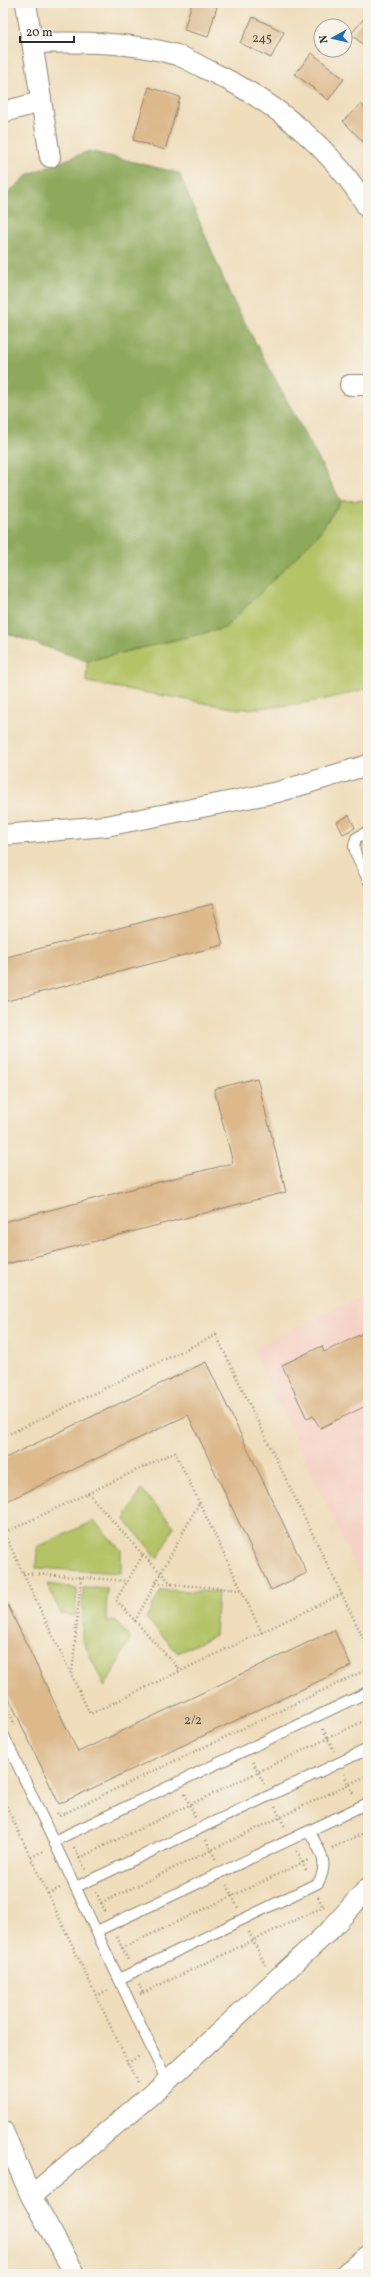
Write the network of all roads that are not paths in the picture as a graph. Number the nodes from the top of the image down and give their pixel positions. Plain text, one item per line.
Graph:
1 (26, 3) edge
2 (32, 43) junction
3 (41, 102) junction
4 (3, 112) edge
5 (50, 157) dead end
6 (368, 208) edge
7 (368, 765) edge
8 (368, 831) edge
9 (3, 835) edge
10 (368, 880) edge
11 (368, 1692) edge
12 (3, 1734) edge
13 (368, 1749) edge
14 (368, 1803) edge
15 (309, 1831) junction
16 (54, 1841) junction
17 (76, 1887) junction
18 (368, 1888) edge
19 (97, 1931) junction
20 (119, 1978) junction
21 (167, 2081) junction
22 (3, 2131) edge
23 (31, 2196) junction
24 (368, 2255) edge
25 (75, 2274) edge
26 (345, 2274) edge

1 - 2 street
2 - 3 street
2 - 6 street
3 - 4 street
3 - 5 street
7 - 9 street
8 - 10 lane
11 - 16 lane
12 - 16 lane
13 - 17 lane
14 - 15 lane
15 - 19 lane
15 - 20 lane
16 - 17 lane
17 - 19 lane
18 - 21 street
19 - 20 lane
20 - 21 lane
21 - 23 street
22 - 23 street
23 - 25 street
24 - 26 street

